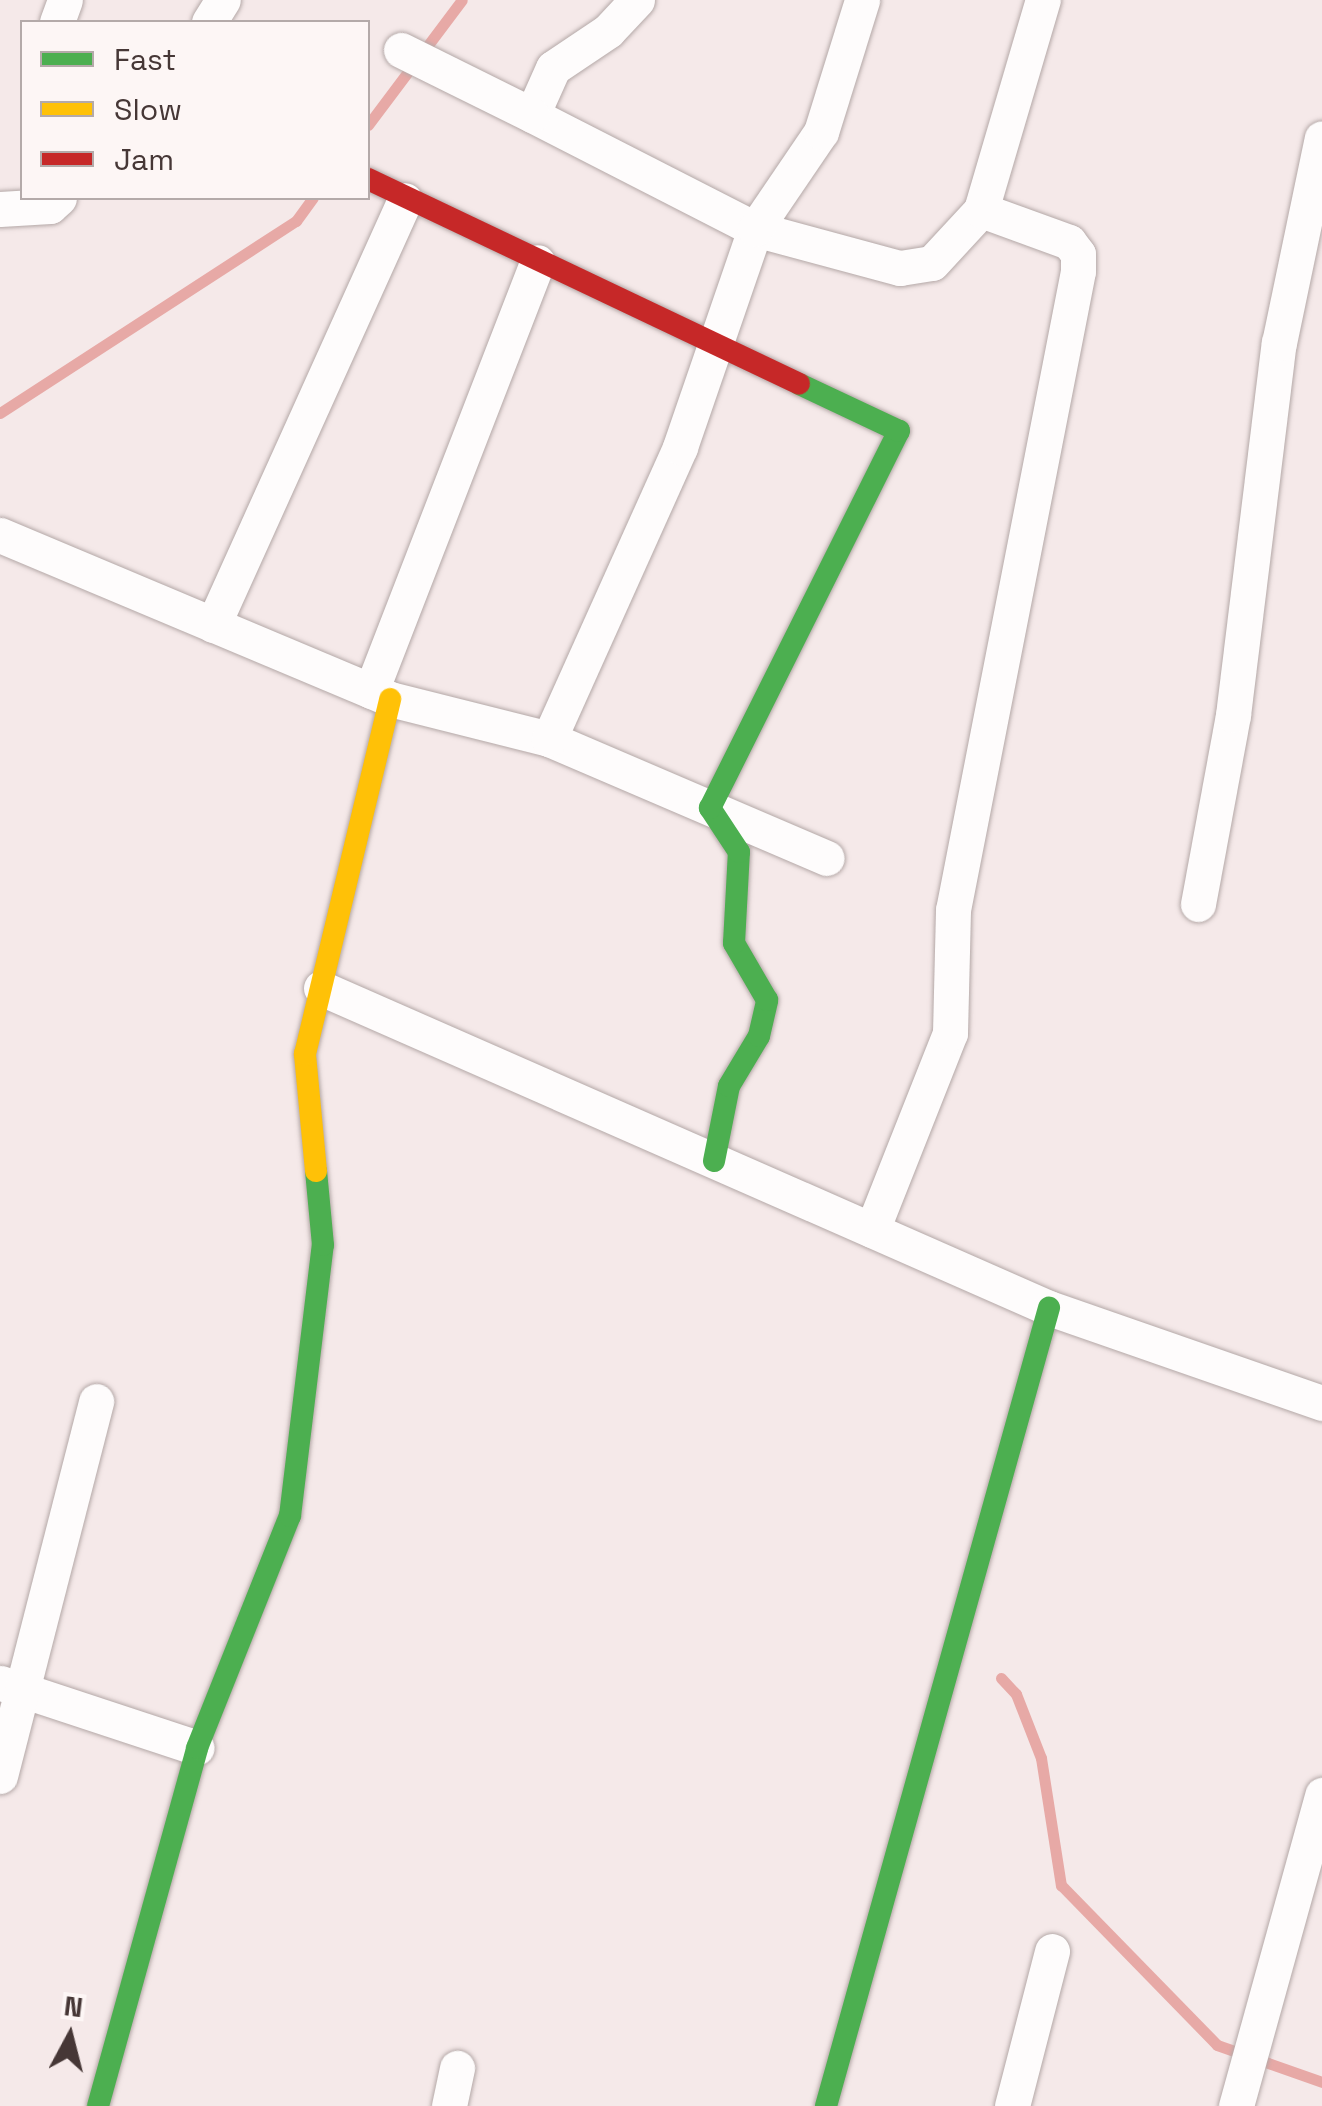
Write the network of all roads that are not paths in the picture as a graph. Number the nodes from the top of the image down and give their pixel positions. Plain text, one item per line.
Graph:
1 (636, 0) edge
2 (862, 0) edge
3 (1043, 0) edge
4 (400, 50) dead end
5 (532, 115) junction
6 (1322, 138) edge
7 (370, 180) edge
8 (57, 200) edge
9 (405, 200) junction
10 (0, 208) edge
11 (981, 210) junction
12 (755, 229) junction
13 (537, 262) junction
14 (715, 345) junction
15 (0, 535) edge
16 (213, 625) junction
17 (380, 695) junction
18 (549, 739) junction
19 (710, 808) junction
20 (828, 858) dead end
21 (1198, 904) dead end
22 (321, 988) junction
23 (714, 1161) junction
24 (872, 1230) junction
25 (1048, 1308) junction
26 (96, 1401) dead end
27 (1322, 1403) edge
28 (11, 1686) edge
29 (196, 1748) junction
30 (0, 1776) edge
31 (1322, 1795) edge
32 (1052, 1951) dead end
33 (457, 2068) dead end
34 (98, 2106) edge
35 (449, 2106) edge
36 (826, 2106) edge
37 (1012, 2106) edge
38 (1236, 2106) edge

1 - 5 street
2 - 12 street
3 - 11 street
4 - 5 street
5 - 12 street
6 - 21 street
7 - 9 street
8 - 10 street
9 - 13 street
9 - 16 street
11 - 12 street
11 - 24 street
12 - 14 street
13 - 14 street
13 - 17 street
14 - 18 street
14 - 19 street
15 - 16 street
16 - 17 street
17 - 18 street
17 - 22 street
18 - 19 street
19 - 20 street
19 - 23 street
22 - 23 street
22 - 29 street
23 - 24 street
24 - 25 street
25 - 27 street
25 - 36 street
26 - 28 street
28 - 29 street
28 - 30 street
29 - 34 street
31 - 38 street
32 - 37 street
33 - 35 street

